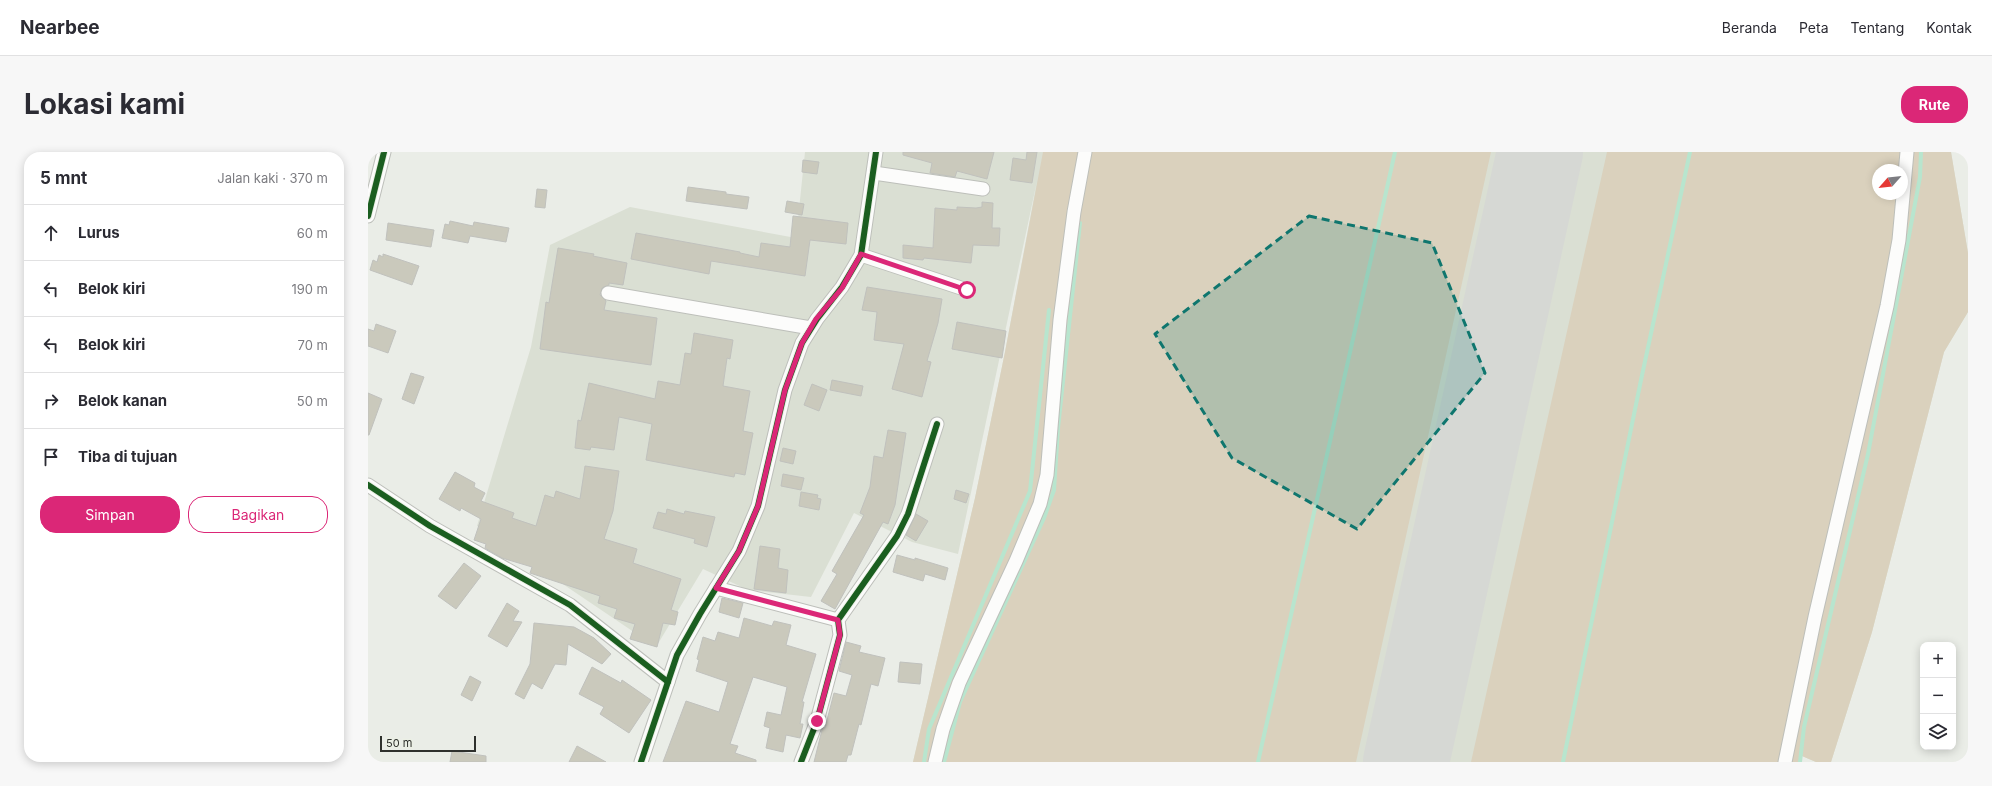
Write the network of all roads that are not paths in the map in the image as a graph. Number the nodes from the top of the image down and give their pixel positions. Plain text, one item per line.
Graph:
1 (384, 152) edge
2 (876, 152) edge
3 (1085, 152) edge
4 (1907, 152) edge
5 (874, 173) junction
6 (983, 189) dead end
7 (368, 216) edge
8 (861, 254) junction
9 (967, 290) dead end
10 (608, 293) dead end
11 (811, 328) junction
12 (937, 424) dead end
13 (368, 485) edge
14 (716, 588) junction
15 (838, 620) junction
16 (668, 682) junction
17 (641, 762) edge
18 (801, 762) edge
19 (935, 762) edge
20 (1784, 762) edge

1 - 7 street
2 - 5 street
3 - 19 street
4 - 20 street
5 - 6 street
5 - 8 street
8 - 9 street
8 - 11 street
10 - 11 street
11 - 14 street
12 - 15 street
13 - 16 street
14 - 15 street
14 - 16 street
15 - 18 street
16 - 17 street

